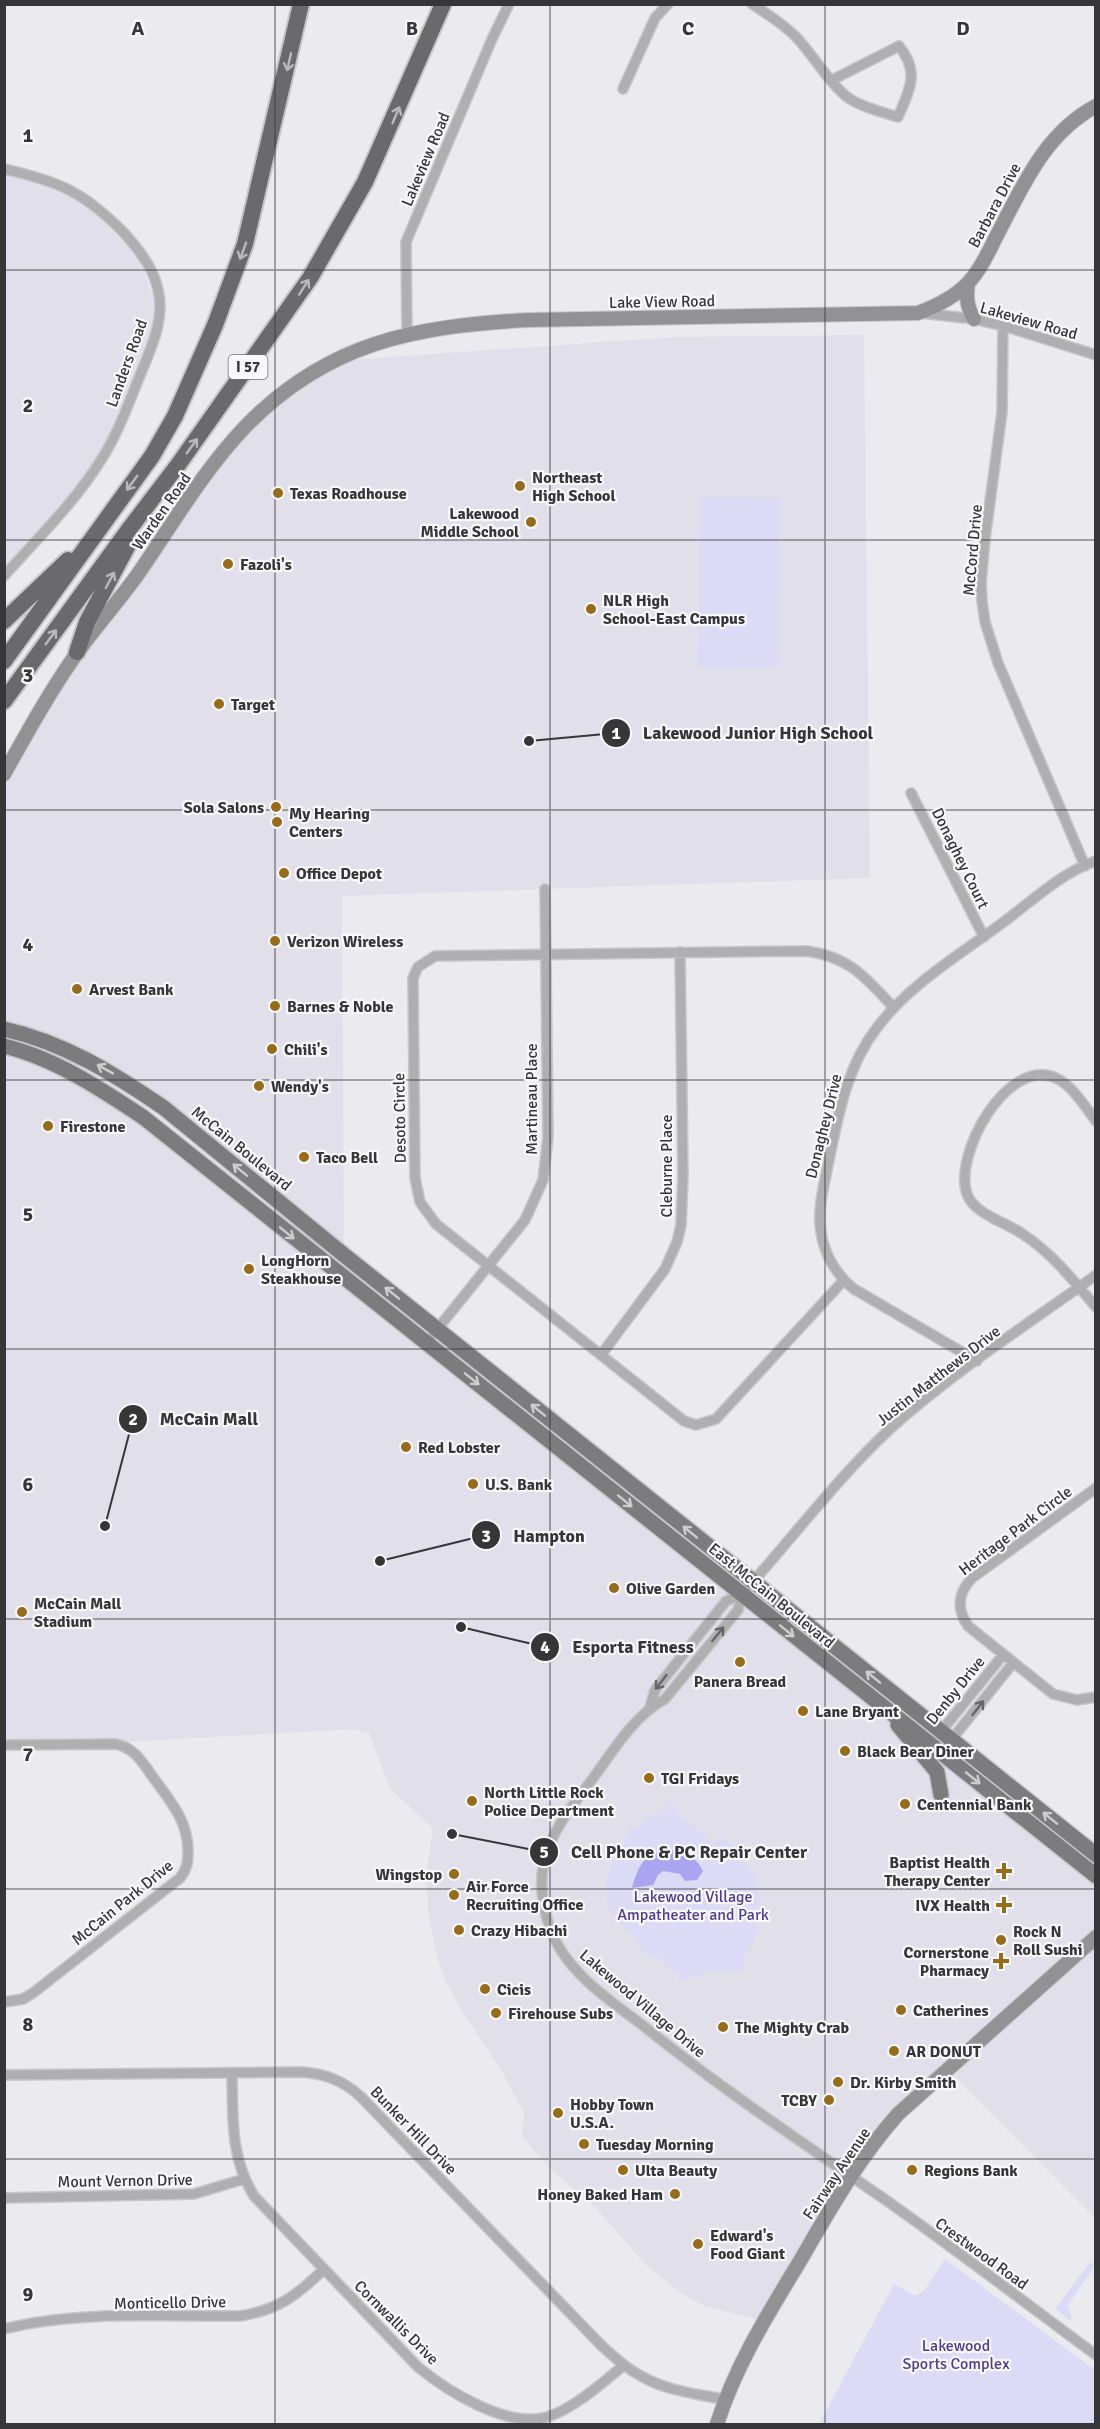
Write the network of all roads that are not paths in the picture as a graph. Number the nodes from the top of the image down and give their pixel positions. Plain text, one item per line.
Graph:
1 (302, 4) edge
2 (444, 4) edge
3 (509, 4) edge
4 (668, 4) edge
5 (752, 4) edge
6 (832, 80) junction
7 (623, 88) dead end
8 (1095, 106) edge
9 (4, 169) edge
10 (968, 284) junction
11 (918, 313) junction
12 (974, 320) junction
13 (1003, 326) junction
14 (406, 334) junction
15 (1095, 355) edge
16 (154, 496) junction
17 (97, 532) junction
18 (4, 576) edge
19 (4, 621) edge
20 (77, 652) junction
21 (4, 661) edge
22 (4, 701) edge
23 (4, 774) edge
24 (911, 793) dead end
25 (1095, 861) edge
26 (1085, 866) junction
27 (544, 889) dead end
28 (984, 938) junction
29 (680, 952) junction
30 (546, 954) junction
31 (894, 1008) junction
32 (4, 1029) edge
33 (4, 1047) edge
34 (1095, 1121) edge
35 (489, 1266) junction
36 (1095, 1275) edge
37 (844, 1280) junction
38 (1079, 1287) junction
39 (1095, 1307) edge
40 (437, 1329) junction
41 (427, 1342) junction
42 (601, 1355) junction
43 (977, 1361) junction
44 (1095, 1488) edge
45 (752, 1582) junction
46 (742, 1594) junction
47 (1003, 1655) junction
48 (1013, 1663) junction
49 (1095, 1697) edge
50 (883, 1706) junction
51 (650, 1707) junction
52 (946, 1736) junction
53 (4, 1745) edge
54 (936, 1748) junction
55 (941, 1795) dead end
56 (1095, 1855) edge
57 (1095, 1876) edge
58 (1095, 1937) edge
59 (4, 2002) edge
60 (232, 2073) junction
61 (4, 2075) edge
62 (850, 2176) junction
63 (244, 2179) junction
64 (4, 2198) edge
65 (324, 2270) junction
66 (4, 2329) edge
67 (1095, 2355) edge
68 (624, 2366) junction
69 (726, 2400) junction
70 (717, 2424) edge

1 -> 17 highway, I 57
16 -> 2 highway, I 57
3 - 14 street, Lakeview Road
4 - 7 street
5 - 6 street
6 - 6 street
8 - 10 street, Barbara Drive
9 - 18 street, Landers Road
10 - 11 street, Barbara Drive
10 - 12 street
11 - 12 street, Lakeview Road
11 - 14 street, Lake View Road
12 - 13 street, Lakeview Road
13 - 15 street, Lakeview Road
13 - 26 street, McCord Drive
14 - 20 street, Warden Road
20 -> 16 highway
22 -> 16 highway, I 57
17 - 19 highway
17 - 21 highway, I 57
20 - 23 street, Warden Road
24 - 28 street, Donaghey Court
25 - 26 street, Donaghey Drive
26 - 28 street, Donaghey Drive
27 - 30 street, Martineau Place
28 - 31 street, Donaghey Drive
29 - 30 street, Desoto Circle
29 - 31 street, Desoto Circle
29 - 42 street, Cleburne Place
30 - 35 street, Martineau Place
30 - 35 street, Desoto Circle
31 - 37 street, Donaghey Drive
40 -> 32 main road, McCain Boulevard
33 -> 41 main road
34 - 38 street
35 - 40 street, Martineau Place
35 - 42 street, Desoto Circle
36 - 38 street, Justin Matthews Drive
37 - 42 street, Desoto Circle
37 - 43 street, Donaghey Drive
38 - 39 street
38 - 43 street, Justin Matthews Drive
40 - 41 street, Martineau Place
45 -> 40 main road, East McCain Boulevard
41 -> 46 main road, East McCain Boulevard
43 - 45 street, Justin Matthews Drive
44 - 47 street, Heritage Park Circle
45 - 46 street, Justin Matthews Drive
52 -> 45 main road, East McCain Boulevard
46 -> 50 main road, East McCain Boulevard
51 -> 46 street, Lakewood Village Drive
46 -> 51 street, Lakewood Village Drive
47 - 48 street, Heritage Park Circle
47 - 52 street, Denby Drive
48 - 49 street, Heritage Park Circle
52 -> 48 street, Denby Drive
50 - 54 main road, East McCain Boulevard
50 - 55 main road
51 - 62 street, Lakewood Village Drive
52 - 54 street, Denby Drive
56 -> 52 main road, East McCain Boulevard
53 - 59 street, McCain Park Drive
54 -> 57 main road, East McCain Boulevard
58 - 62 street, Fairway Avenue
60 - 61 street, Bunker Hill Drive
60 - 63 street
60 - 68 street, Bunker Hill Drive
62 - 67 street, Crestwood Road
62 - 69 street, Fairway Avenue
63 - 64 street, Mount Vernon Drive
63 - 65 street, Cornwallis Drive
65 - 66 street, Monticello Drive
65 - 68 street, Cornwallis Drive
68 - 69 street, Bunker Hill Drive
69 - 70 street, Fairway Avenue

